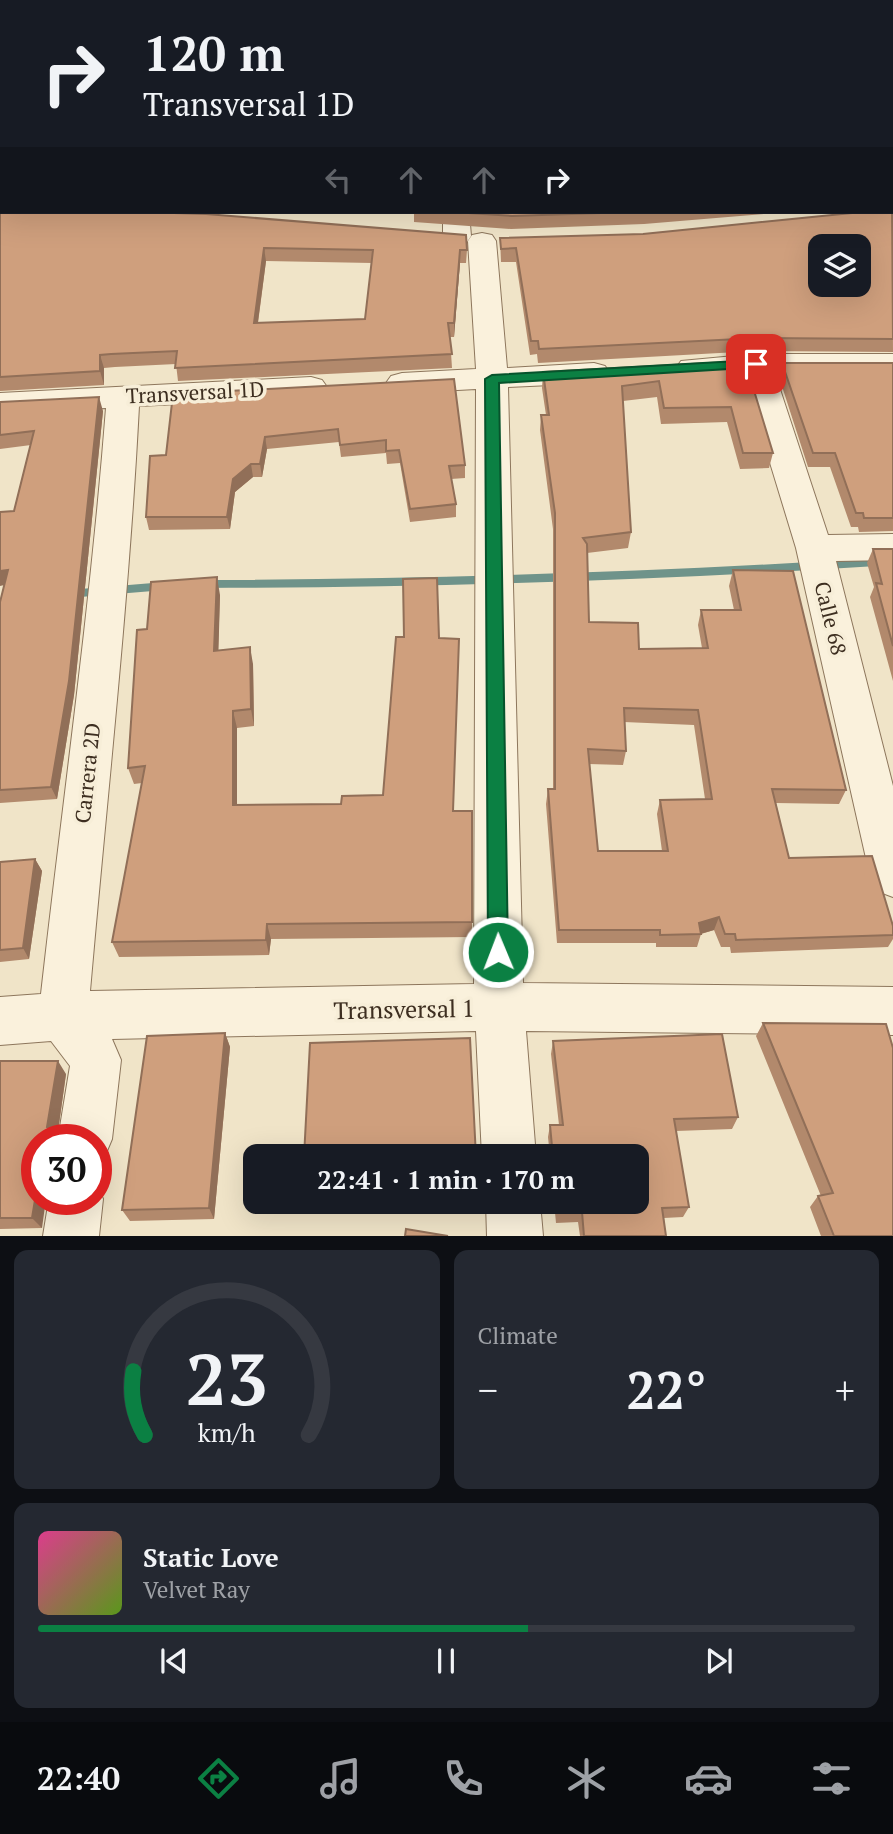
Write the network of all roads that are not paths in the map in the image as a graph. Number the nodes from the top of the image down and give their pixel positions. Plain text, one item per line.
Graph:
1 (476, 232) edge
2 (430, 234) edge
3 (756, 364) junction
4 (893, 364) edge
5 (659, 370) edge
6 (617, 372) edge
7 (492, 379) junction
8 (123, 395) junction
9 (0, 404) edge
10 (893, 547) edge
11 (818, 563) junction
12 (893, 876) edge
13 (499, 1007) junction
14 (893, 1011) edge
15 (63, 1016) junction
16 (0, 1021) edge
17 (87, 1124) edge
18 (508, 1144) edge
19 (514, 1214) edge
20 (74, 1215) edge
21 (71, 1236) edge
22 (515, 1236) edge

1 - 2 street
1 - 7 street
3 - 4 street
3 - 5 street
3 - 11 street, Calle 68
6 - 7 street, Transversal 1D
7 - 8 street, Transversal 1D
7 - 13 street
8 - 9 street, Transversal 1D
8 - 15 street, Carrera 2D
10 - 11 street
11 - 12 street, Calle 68
13 - 14 street, Transversal 1
13 - 15 street, Transversal 1
13 - 18 street
15 - 16 street, Transversal 1
15 - 17 street
19 - 22 street
20 - 21 street

